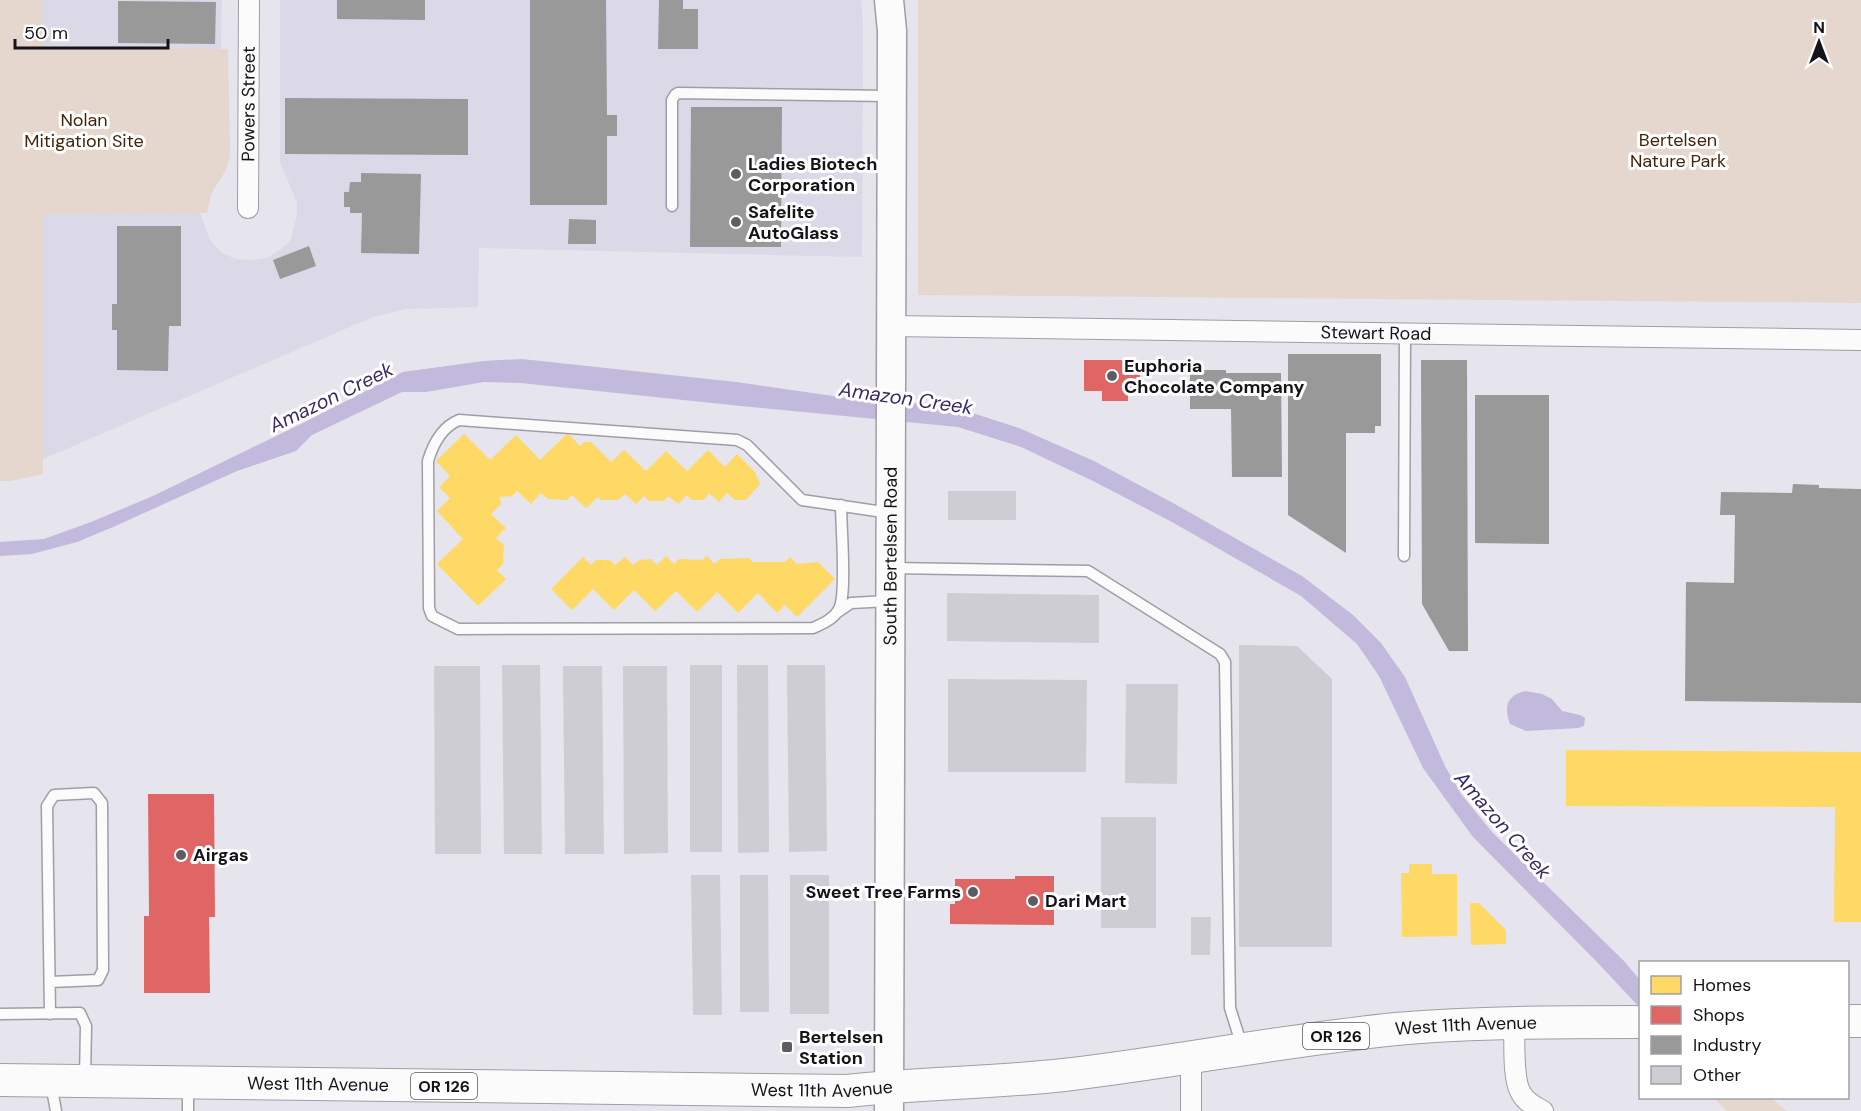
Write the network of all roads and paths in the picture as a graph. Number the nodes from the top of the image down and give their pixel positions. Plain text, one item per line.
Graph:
1 (249, 0) edge
2 (889, 0) edge
3 (891, 96) junction
4 (672, 206) dead end
5 (248, 207) dead end
6 (890, 326) junction
7 (1405, 333) junction
8 (1861, 340) edge
9 (841, 505) junction
10 (890, 513) junction
11 (1404, 556) dead end
12 (890, 568) junction
13 (842, 595) junction
14 (890, 601) junction
15 (851, 603) junction
16 (838, 612) junction
17 (50, 982) junction
18 (0, 1014) edge
19 (51, 1014) junction
20 (1514, 1022) junction
21 (1639, 1022) edge
22 (1243, 1050) junction
23 (1191, 1057) junction
24 (0, 1080) edge
25 (51, 1081) junction
26 (84, 1081) junction
27 (188, 1097) edge
28 (889, 1099) edge
29 (56, 1111) edge
30 (1191, 1111) edge
31 (1543, 1111) edge

1 - 5 street, Powers Street
2 - 3 street, South Bertelsen Road
3 - 4 lane
3 - 6 street, South Bertelsen Road
6 - 7 street, Stewart Road
6 - 10 street, South Bertelsen Road
7 - 8 street, Stewart Road
7 - 11 lane
9 - 10 lane
9 - 13 lane
9 - 16 lane
10 - 12 street, South Bertelsen Road
12 - 14 street, South Bertelsen Road
12 - 22 lane
13 - 15 lane
13 - 16 lane
14 - 15 lane
14 - 28 street, South Bertelsen Road
15 - 16 lane
17 - 17 lane
17 - 19 lane
18 - 19 lane
19 - 26 lane
20 - 21 main road, West 11th Avenue / OR 126
20 - 22 main road, West 11th Avenue / OR 126
20 - 31 street
22 - 23 main road, West 11th Avenue / OR 126
23 - 28 main road, West 11th Avenue / OR 126
23 - 30 street
24 - 25 main road, West 11th Avenue / OR 126
25 - 26 main road, West 11th Avenue / OR 126
25 - 29 lane
26 - 27 main road, West 11th Avenue / OR 126
27 - 28 main road, West 11th Avenue / OR 126

